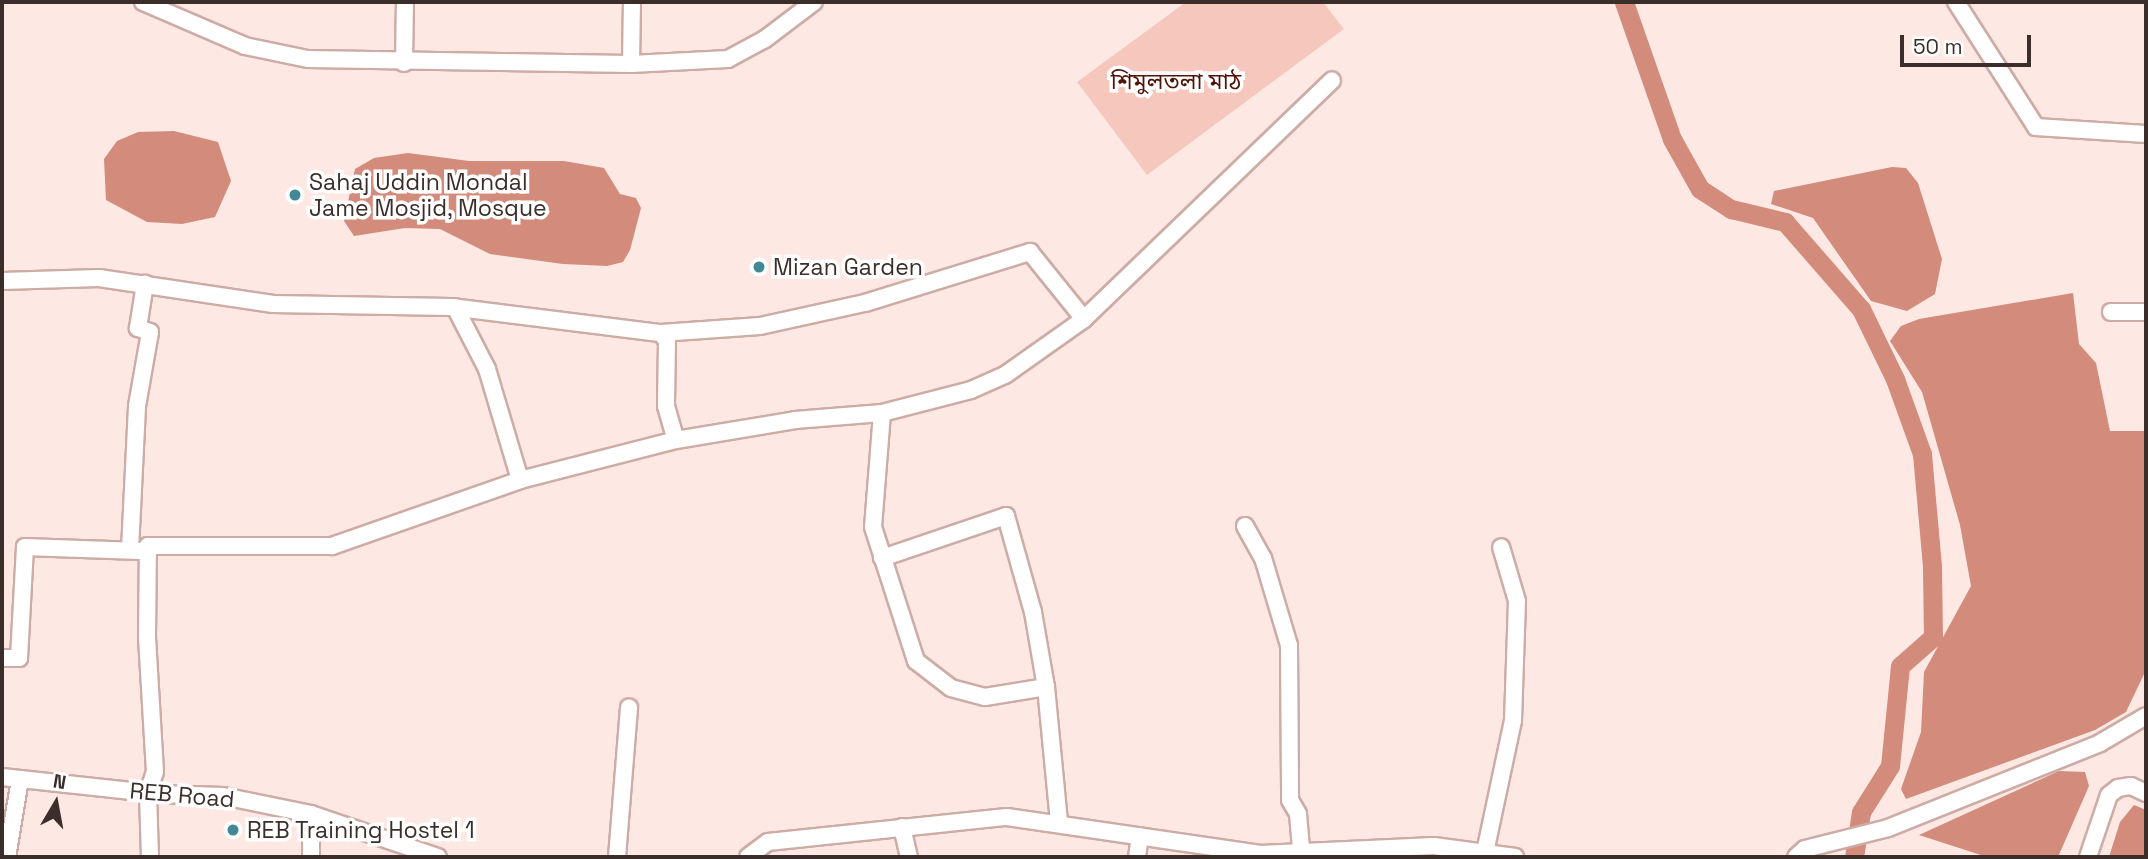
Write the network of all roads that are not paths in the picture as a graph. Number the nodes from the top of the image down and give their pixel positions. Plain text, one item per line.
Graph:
1 (143, 2) edge
2 (405, 2) edge
3 (632, 2) edge
4 (1956, 2) edge
5 (810, 3) edge
6 (404, 63) junction
7 (631, 64) junction
8 (1332, 80) dead end
9 (2146, 134) edge
10 (2, 281) edge
11 (145, 284) junction
12 (455, 307) junction
13 (2111, 312) dead end
14 (2146, 312) edge
15 (1084, 319) junction
16 (661, 333) junction
17 (882, 413) junction
18 (676, 440) junction
19 (520, 480) junction
20 (1245, 526) dead end
21 (1501, 547) dead end
22 (130, 550) junction
23 (148, 551) junction
24 (881, 558) junction
25 (2, 658) edge
26 (1046, 687) junction
27 (629, 707) dead end
28 (2146, 716) edge
29 (2, 777) edge
30 (20, 779) junction
31 (148, 793) junction
32 (2146, 793) edge
33 (311, 814) junction
34 (1059, 823) junction
35 (902, 827) junction
36 (1139, 835) junction
37 (1301, 852) junction
38 (1801, 853) edge
39 (1485, 854) edge
40 (7, 857) edge
41 (150, 857) edge
42 (311, 857) edge
43 (438, 857) edge
44 (617, 857) edge
45 (748, 857) edge
46 (909, 857) edge
47 (1137, 857) edge
48 (1515, 857) edge
49 (2088, 857) edge

1 - 6 street
2 - 6 street
3 - 7 street
4 - 9 street
5 - 7 street
6 - 7 street
8 - 15 street
10 - 11 street
11 - 12 street
11 - 22 street
12 - 16 street
12 - 19 street
13 - 14 street
15 - 16 street
15 - 17 street
16 - 18 street
17 - 18 street
17 - 24 street
18 - 19 street
19 - 23 street
20 - 37 street
21 - 39 street
22 - 23 street
22 - 25 street
23 - 31 street
24 - 26 street
24 - 26 street
26 - 34 street
27 - 44 street
28 - 38 street
29 - 30 street, REB Road
30 - 31 street, REB Road
30 - 40 street
31 - 33 street, REB Road
31 - 41 street
32 - 49 street
33 - 42 street
33 - 43 street, REB Road
34 - 35 street
34 - 36 street
35 - 45 street
35 - 46 street
36 - 37 street
36 - 47 street
37 - 39 street
39 - 48 street

